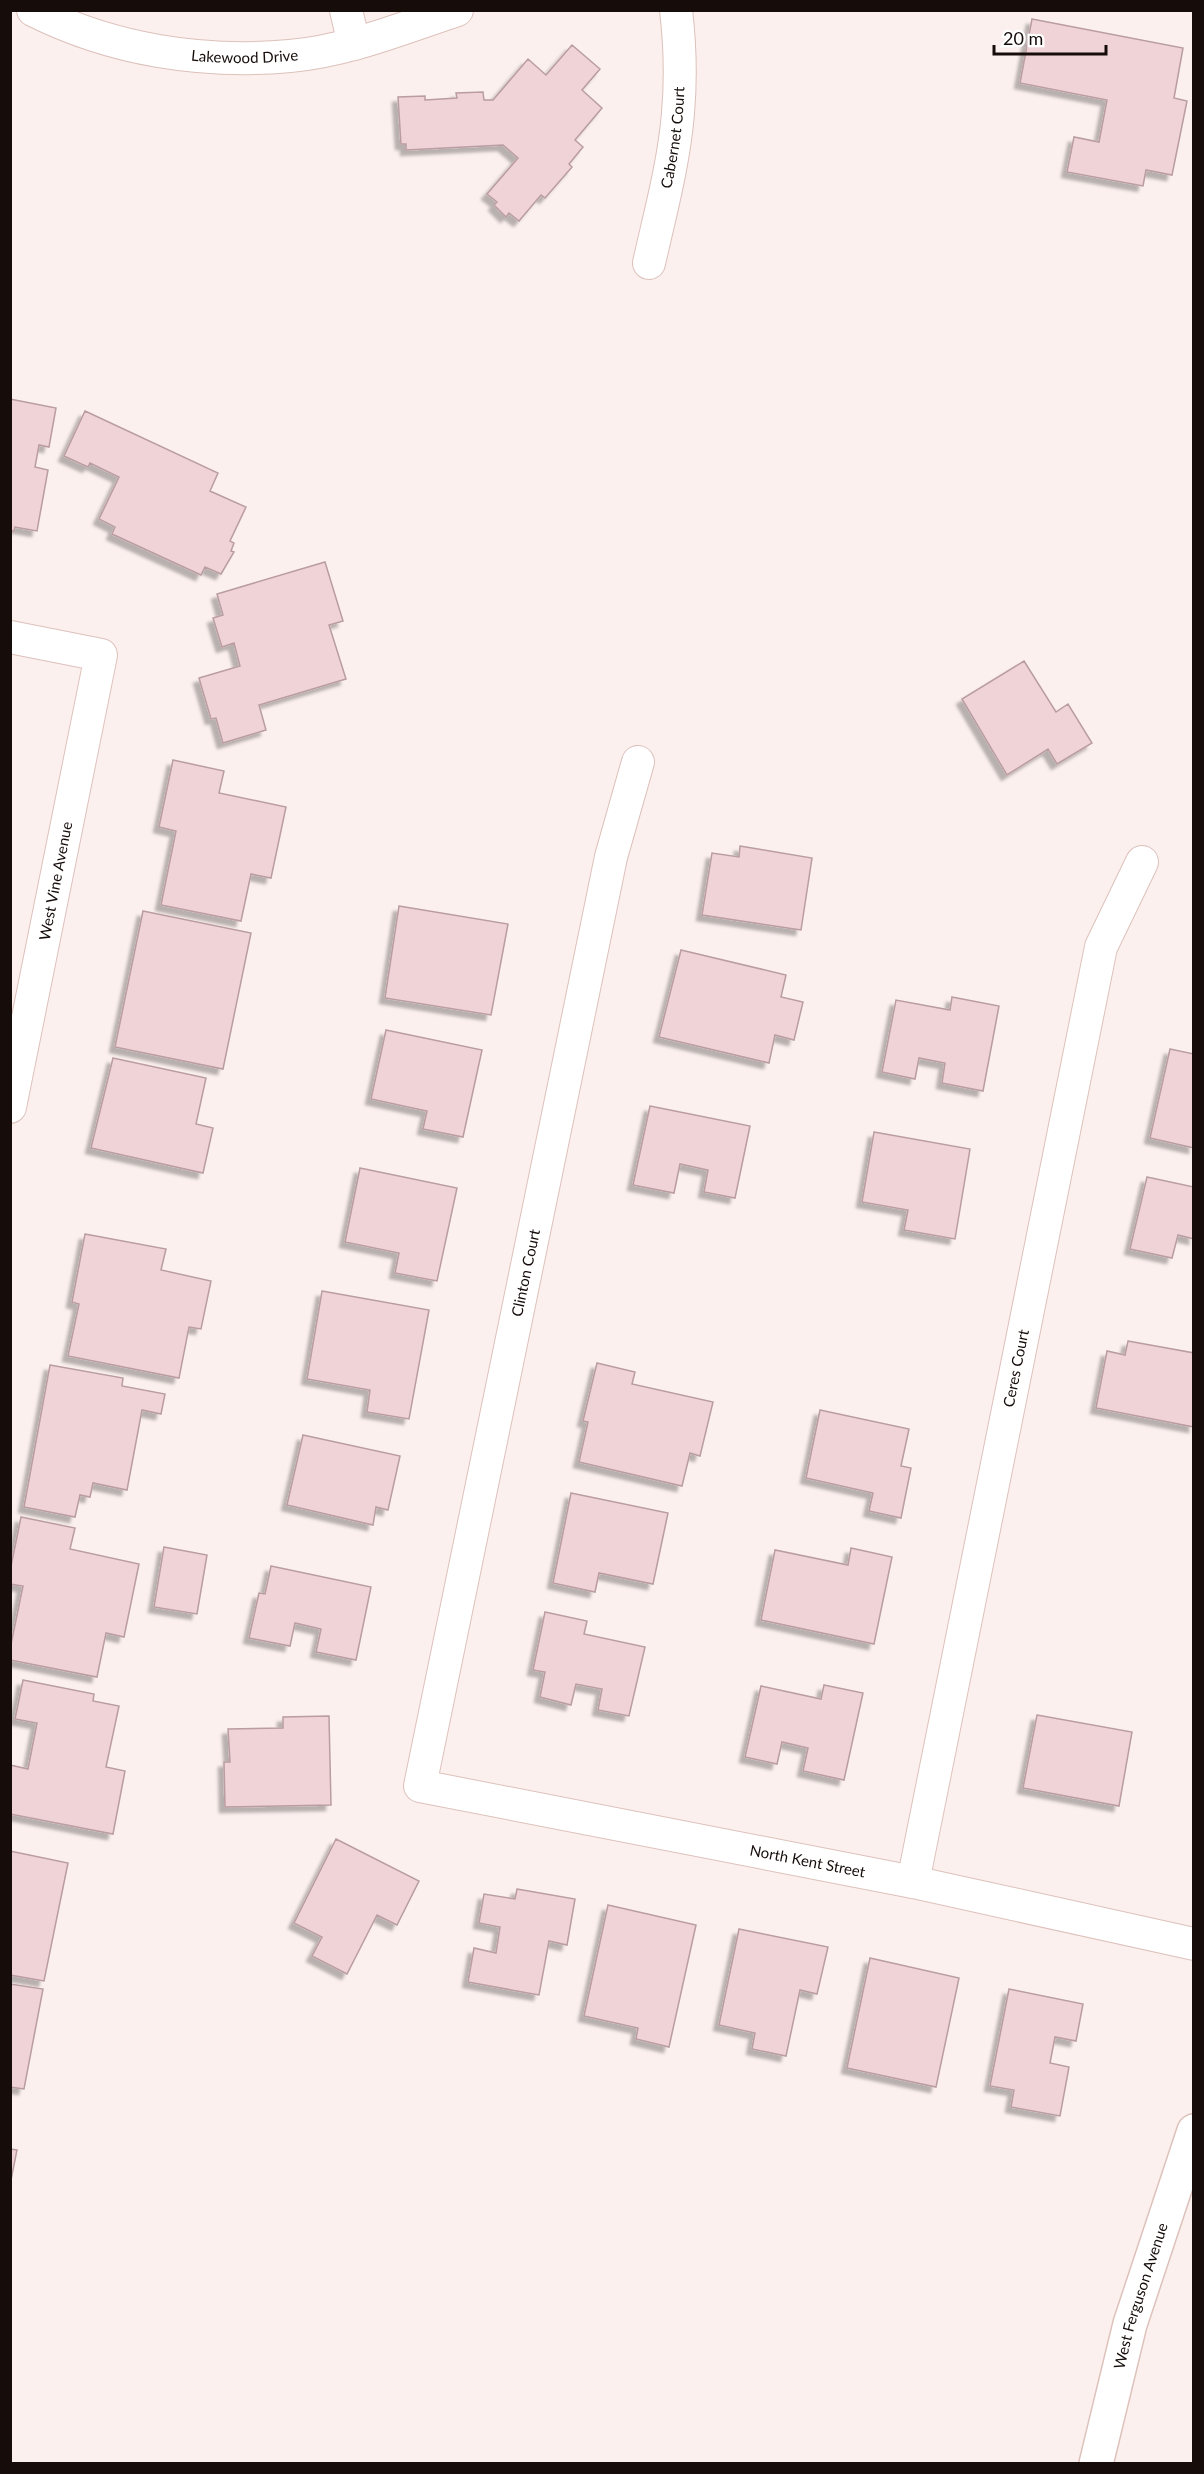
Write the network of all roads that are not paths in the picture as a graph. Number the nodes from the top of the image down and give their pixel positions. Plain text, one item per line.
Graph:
1 (33, 10) edge
2 (346, 10) edge
3 (457, 10) edge
4 (676, 10) edge
5 (354, 44) junction
6 (648, 263) dead end
7 (10, 637) edge
8 (638, 762) dead end
9 (1142, 862) dead end
10 (10, 1107) edge
11 (420, 1786) joint
12 (913, 1882) junction
13 (1194, 1944) edge
14 (1194, 2130) edge
15 (1096, 2463) edge

1 - 5 street, Lakewood Drive
2 - 5 street
3 - 5 street, Lakewood Drive
4 - 6 street, Cabernet Court
7 - 10 street, West Vine Avenue
8 - 11 street, Clinton Court
9 - 12 street, Ceres Court
11 - 12 street, North Kent Street
12 - 13 street, North Kent Street
14 - 15 street, West Ferguson Avenue

